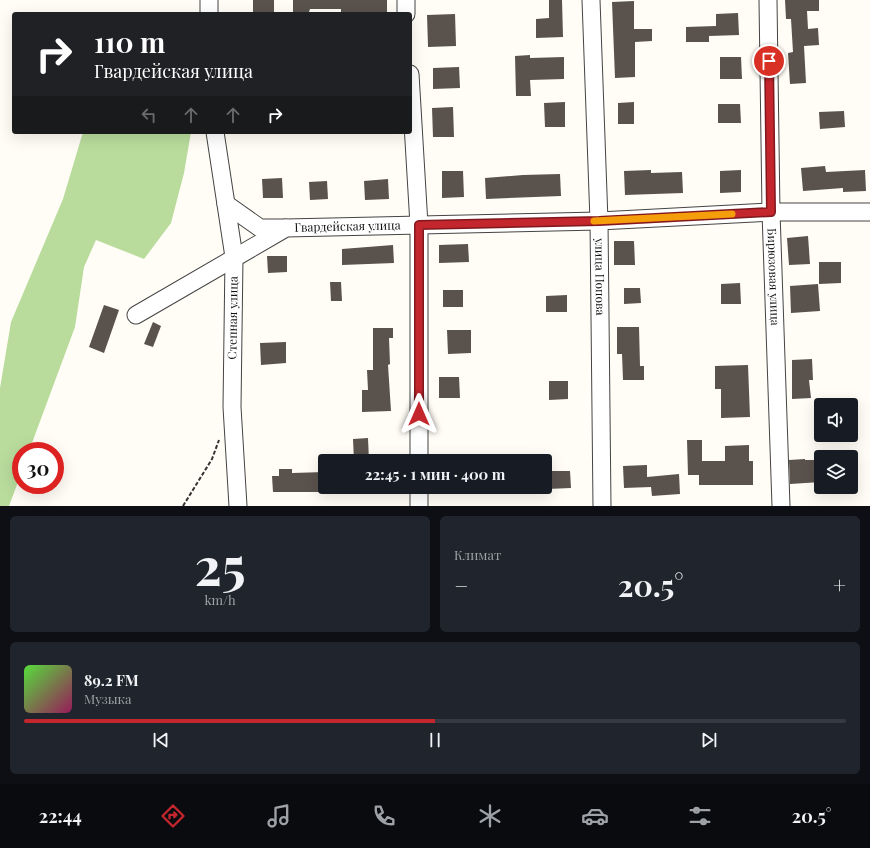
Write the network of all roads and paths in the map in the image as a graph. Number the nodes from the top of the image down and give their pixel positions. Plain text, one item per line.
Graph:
1 (209, 0) edge
2 (406, 0) edge
3 (591, 0) edge
4 (768, 0) edge
5 (209, 12) edge
6 (406, 12) edge
7 (412, 108) edge
8 (216, 134) edge
9 (226, 204) junction
10 (771, 212) junction
11 (870, 212) edge
12 (599, 221) junction
13 (419, 225) junction
14 (286, 228) junction
15 (234, 257) junction
16 (136, 315) dead end
17 (220, 437) dead end
18 (419, 454) edge
19 (419, 494) edge
20 (183, 506) edge
21 (238, 506) edge
22 (419, 506) edge
23 (602, 506) edge
24 (781, 506) edge

1 - 5 street
2 - 6 street
3 - 12 street, улица Попова
4 - 10 street, Бирюзовая улица
7 - 13 street
8 - 9 street, Степная улица
9 - 14 street
9 - 15 street, Степная улица
10 - 11 street, Гвардейская улица
10 - 12 street, Гвардейская улица
10 - 24 street, Бирюзовая улица
12 - 13 street, Гвардейская улица
12 - 23 street, улица Попова
13 - 14 street, Гвардейская улица
13 - 18 street
14 - 15 street, Гвардейская улица
15 - 16 street, Гвардейская улица
15 - 21 street, Степная улица
17 - 20 path
19 - 22 street

